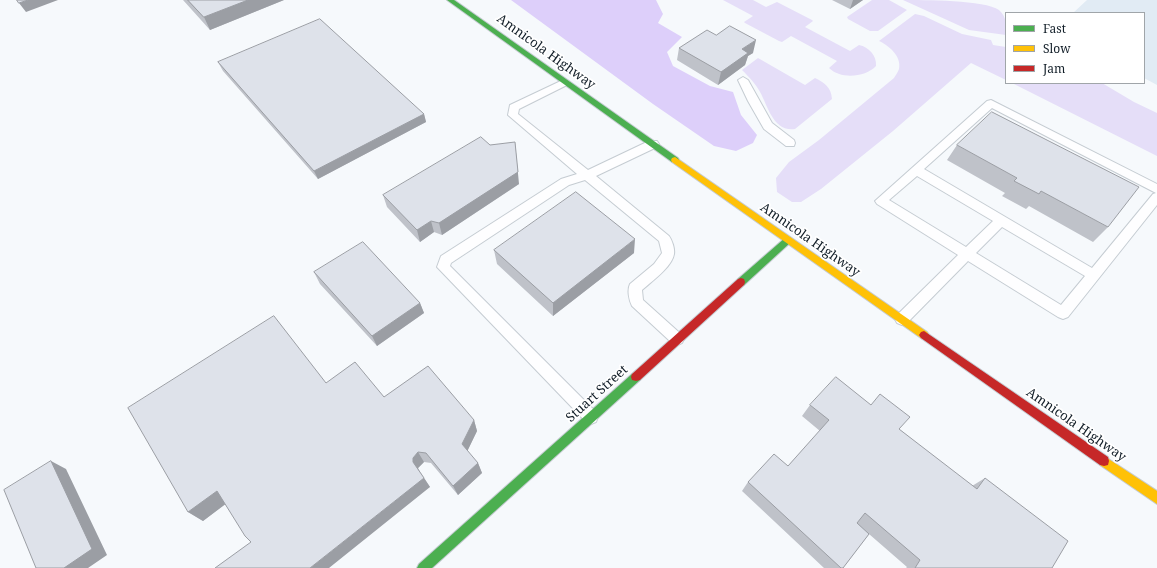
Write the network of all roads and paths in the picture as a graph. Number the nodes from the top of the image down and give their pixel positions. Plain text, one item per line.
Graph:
1 (450, 0) edge
2 (743, 80) dead end
3 (565, 82) junction
4 (790, 143) dead end
5 (652, 144) junction
6 (916, 170) junction
7 (586, 175) junction
8 (1157, 189) edge
9 (1157, 197) edge
10 (1001, 220) junction
11 (788, 240) junction
12 (967, 254) junction
13 (1094, 275) junction
14 (902, 320) junction
15 (678, 339) junction
16 (591, 417) junction
17 (1157, 498) edge
18 (423, 568) edge

1 - 3 main road, Amnicola Highway
2 - 4 lane
3 - 5 main road, Amnicola Highway
3 - 7 lane
5 - 7 lane
5 - 11 main road, Amnicola Highway
6 - 8 lane
6 - 10 lane
6 - 12 lane
7 - 15 lane
7 - 16 lane
9 - 13 lane
10 - 12 lane
10 - 13 lane
11 - 14 main road, Amnicola Highway
11 - 15 main road, Stuart Street
12 - 13 lane
12 - 14 lane
14 - 17 main road, Amnicola Highway
15 - 16 main road, Stuart Street
16 - 18 main road, Stuart Street

